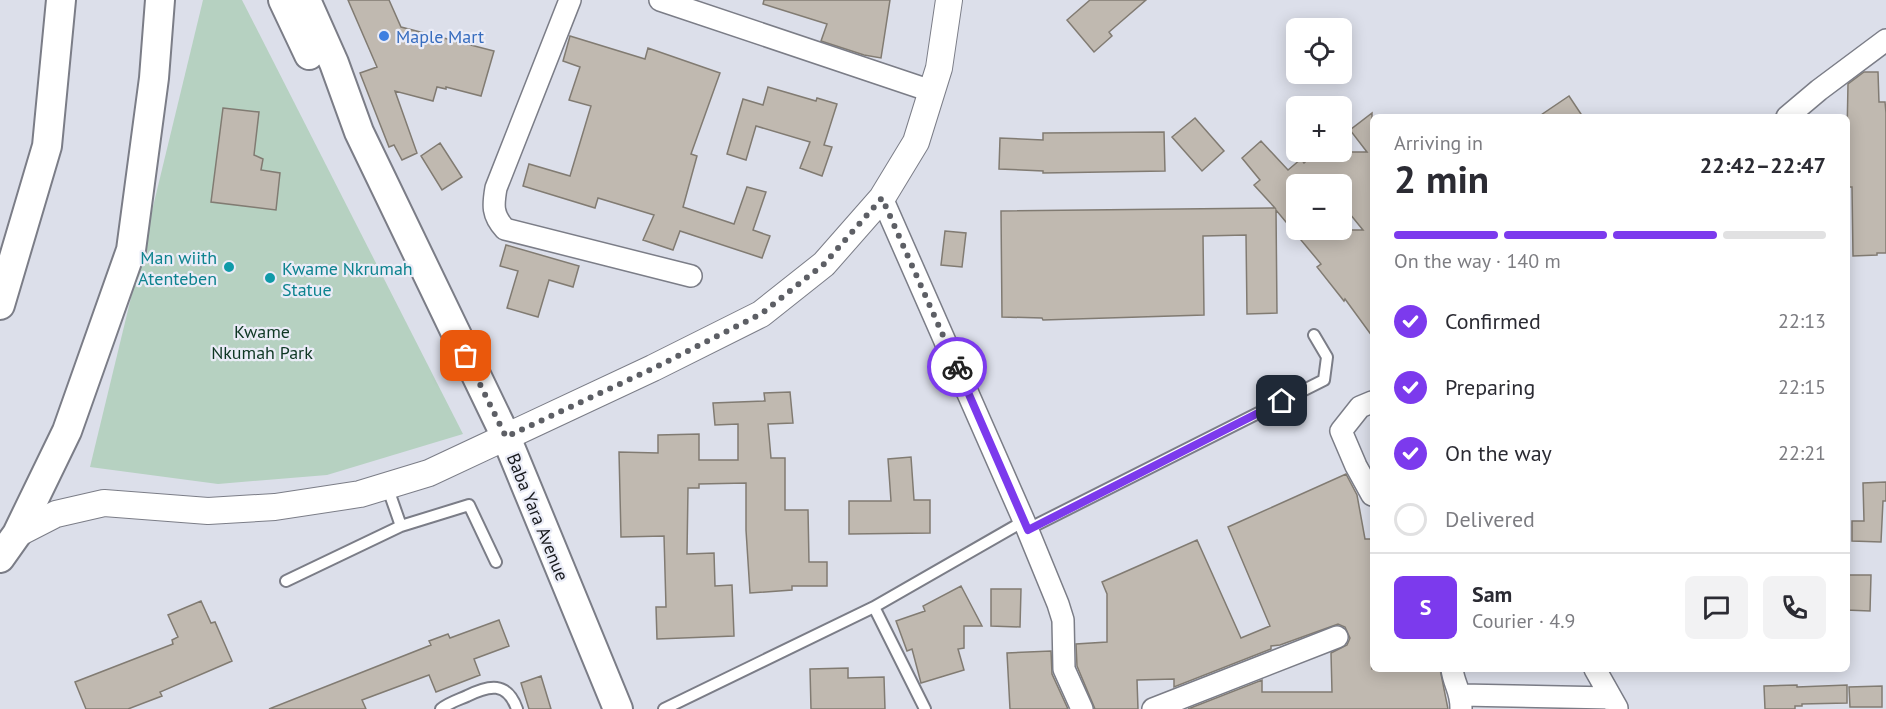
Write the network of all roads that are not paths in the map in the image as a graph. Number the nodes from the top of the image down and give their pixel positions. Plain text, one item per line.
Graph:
1 (61, 0) edge
2 (160, 0) edge
3 (283, 0) edge
4 (306, 0) edge
5 (570, 0) edge
6 (660, 0) edge
7 (949, 0) edge
8 (1886, 40) edge
9 (931, 91) junction
10 (1791, 114) edge
11 (359, 132) junction
12 (882, 198) junction
13 (691, 276) dead end
14 (0, 305) edge
15 (1314, 335) dead end
16 (1370, 403) edge
17 (506, 437) junction
18 (387, 486) junction
19 (1370, 491) edge
20 (1026, 525) junction
21 (401, 526) junction
22 (17, 534) junction
23 (0, 558) edge
24 (496, 562) dead end
25 (286, 581) dead end
26 (874, 607) junction
27 (1336, 637) dead end
28 (1452, 672) edge
29 (1597, 672) edge
30 (1461, 702) edge
31 (1614, 704) edge
32 (441, 709) edge
33 (517, 709) edge
34 (618, 709) edge
35 (664, 709) edge
36 (926, 709) edge
37 (1082, 709) edge
38 (1153, 709) edge

1 - 14 main road
2 - 22 main road
3 - 11 main road, Baba Yara Avenue
4 - 11 main road, Baba Yara Avenue
5 - 13 street
6 - 9 street
7 - 9 street
8 - 10 street
9 - 12 street
11 - 17 main road, Baba Yara Avenue
12 - 17 street
12 - 20 street
15 - 20 lane
16 - 19 street
17 - 18 street
17 - 34 main road, Baba Yara Avenue
18 - 21 lane
18 - 22 street
20 - 26 lane
20 - 37 street
21 - 24 lane
21 - 25 lane
22 - 23 main road
26 - 35 lane
26 - 36 lane
27 - 38 street
28 - 30 street
29 - 31 street
30 - 31 street
32 - 33 lane

